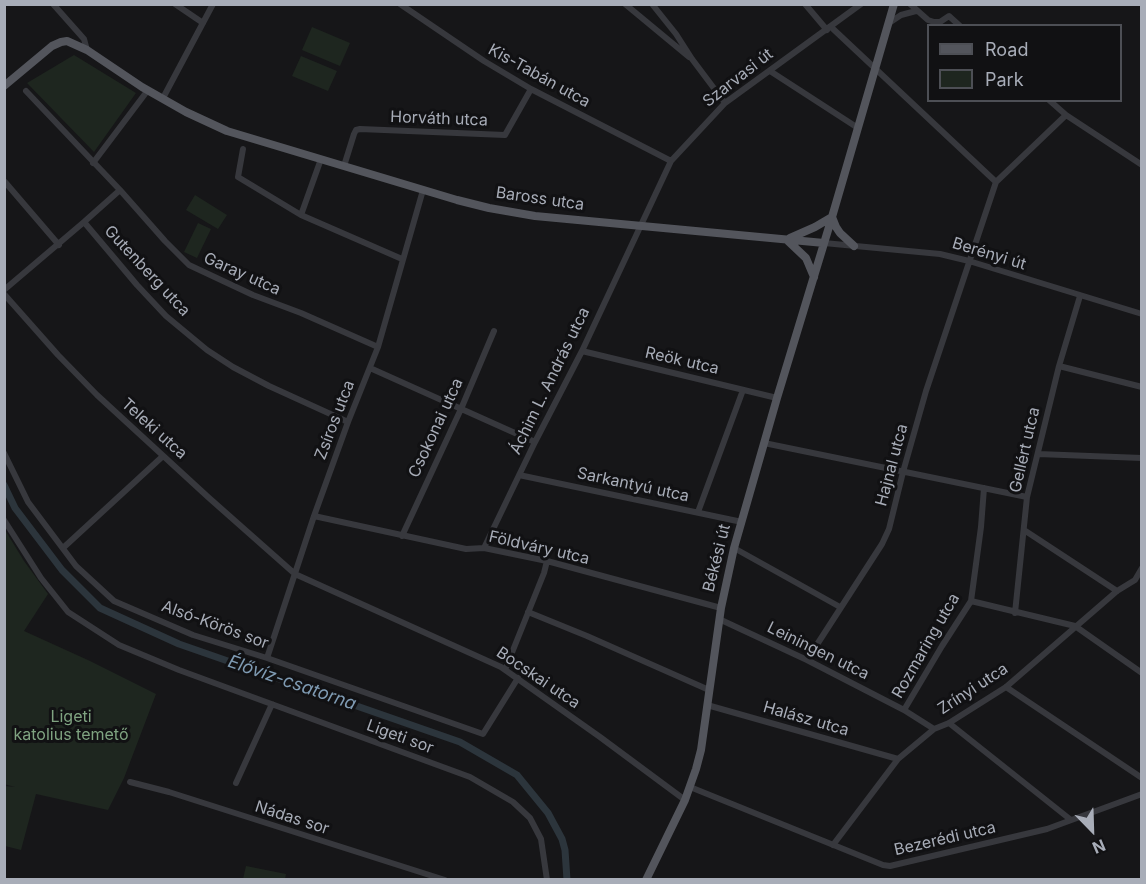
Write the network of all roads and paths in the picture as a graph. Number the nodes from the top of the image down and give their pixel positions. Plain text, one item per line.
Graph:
1 (52, 4) edge
2 (176, 4) edge
3 (185, 4) edge
4 (213, 4) edge
5 (400, 4) edge
6 (625, 4) edge
7 (805, 4) edge
8 (861, 4) edge
9 (894, 4) edge
10 (910, 4) edge
11 (653, 6) edge
12 (916, 11) junction
13 (190, 14) junction
14 (643, 19) junction
15 (203, 23) junction
16 (889, 23) junction
17 (958, 24) edge
18 (829, 28) junction
19 (87, 50) junction
20 (692, 59) junction
21 (876, 70) junction
22 (770, 71) junction
23 (4, 86) edge
24 (531, 89) junction
25 (148, 90) junction
26 (26, 91) dead end
27 (163, 98) junction
28 (1052, 102) edge
29 (725, 104) junction
30 (1066, 115) junction
31 (858, 128) junction
32 (243, 149) dead end
33 (321, 159) junction
34 (671, 161) junction
35 (93, 163) junction
36 (1142, 165) edge
37 (344, 166) junction
38 (5, 182) edge
39 (996, 182) junction
40 (120, 190) junction
41 (423, 190) junction
42 (301, 215) junction
43 (832, 217) junction
44 (84, 222) junction
45 (639, 226) junction
46 (787, 240) junction
47 (824, 243) junction
48 (58, 245) junction
49 (854, 246) junction
50 (402, 259) junction
51 (969, 261) junction
52 (814, 277) junction
53 (4, 292) edge
54 (1080, 296) junction
55 (1142, 314) edge
56 (494, 331) dead end
57 (378, 347) junction
58 (582, 351) junction
59 (1059, 366) junction
60 (370, 368) junction
61 (1142, 387) edge
62 (743, 390) junction
63 (777, 398) junction
64 (461, 409) junction
65 (348, 422) junction
66 (535, 442) junction
67 (764, 443) junction
68 (4, 453) edge
69 (1038, 454) junction
70 (163, 456) junction
71 (1142, 458) edge
72 (903, 472) junction
73 (519, 475) junction
74 (984, 488) junction
75 (1027, 497) junction
76 (698, 512) junction
77 (314, 516) junction
78 (4, 520) edge
79 (742, 522) junction
80 (1024, 530) junction
81 (402, 536) junction
82 (63, 548) junction
83 (484, 548) junction
84 (734, 548) junction
85 (546, 561) junction
86 (1142, 568) edge
87 (295, 574) junction
88 (1135, 580) junction
89 (1142, 584) edge
90 (1117, 591) junction
91 (971, 601) junction
92 (840, 607) junction
93 (721, 608) junction
94 (528, 612) junction
95 (1015, 612) junction
96 (719, 619) junction
97 (1075, 626) junction
98 (267, 658) junction
99 (807, 660) junction
100 (505, 670) junction
101 (1142, 673) edge
102 (518, 678) junction
103 (1006, 687) junction
104 (709, 690) junction
105 (272, 704) junction
106 (707, 705) junction
107 (904, 710) junction
108 (949, 723) junction
109 (933, 729) junction
110 (898, 759) junction
111 (1142, 778) edge
112 (130, 782) dead end
113 (236, 783) dead end
114 (690, 787) junction
115 (1142, 794) edge
116 (685, 800) junction
117 (1071, 820) junction
118 (833, 845) junction
119 (445, 879) edge
120 (547, 879) edge
121 (646, 879) edge

1 - 19 street
2 - 13 street
3 - 13 street
4 - 15 street
5 - 24 street, Kis-Tabán utca
6 - 14 street
7 - 18 street
8 - 18 street, Szarvasi út
9 - 16 main road
10 - 12 street
11 - 14 street
11 - 20 street
12 - 16 street
12 - 17 street
13 - 15 street
14 - 20 street
15 - 27 street
16 - 21 main road
18 - 21 street
18 - 22 street, Szarvasi út
19 - 23 main road, Baross utca
19 - 25 main road, Baross utca
20 - 29 street
21 - 31 main road
21 - 39 street
22 - 29 street, Szarvasi út
22 - 31 street
24 - 34 street, Kis-Tabán utca
24 - 37 street, Horváth utca
25 - 27 main road, Baross utca
25 - 35 street
26 - 35 street, Garay utca
27 - 33 main road, Baross utca
28 - 30 street
29 - 34 street, Szarvasi út
30 - 36 street
30 - 39 street
31 - 43 main road
32 - 42 street
33 - 37 main road, Baross utca
33 - 42 street
34 - 45 street, Szarvasi út
35 - 40 street, Garay utca
37 - 41 main road, Baross utca
38 - 48 street
39 - 51 street, Hajnal utca
40 - 44 street
40 - 57 street, Garay utca
41 - 45 main road, Baross utca
41 - 50 street, Zsíros utca
42 - 50 street
43 - 46 main road
43 - 47 main road
43 - 49 main road
44 - 48 street
44 - 65 street, Gutenberg utca
45 - 46 main road, Baross utca
45 - 58 street, Áchim L. András utca
46 - 47 main road, Baross utca
46 - 52 main road
47 - 49 street, Berényi út
47 - 52 main road, Békési út
48 - 53 street
49 - 51 street, Berényi út
50 - 57 street, Zsíros utca
51 - 54 street, Berényi út
51 - 72 street, Hajnal utca
52 - 63 main road, Békési út
53 - 70 street, Teleki utca
54 - 55 street, Berényi út
54 - 59 street, Gellért utca
56 - 64 street, Csokonai utca
57 - 60 street, Zsíros utca
58 - 62 street, Reök utca
58 - 66 street, Áchim L. András utca
59 - 61 street
59 - 69 street, Gellért utca
60 - 64 street
60 - 65 street, Zsíros utca
62 - 63 street, Reök utca
62 - 76 street
63 - 67 main road, Békési út
64 - 66 street
64 - 81 street, Csokonai utca
65 - 77 street, Zsíros utca
66 - 73 street, Áchim L. András utca
67 - 72 street
67 - 79 main road, Békési út
68 - 82 street, Alsó-Körös sor
69 - 71 street
69 - 75 street, Gellért utca
70 - 82 street
70 - 87 street, Teleki utca
72 - 74 street
72 - 92 street, Hajnal utca
73 - 76 street, Sarkantyú utca
73 - 83 street, Áchim L. András utca
74 - 75 street
74 - 91 street, Rozmaring utca
75 - 80 street, Gellért utca
76 - 79 street, Sarkantyú utca
77 - 81 street, Földváry utca
77 - 87 street, Zsíros utca
78 - 105 street, Ligeti sor
79 - 84 main road, Békési út
80 - 90 street
80 - 95 street, Gellért utca
81 - 83 street, Földváry utca
82 - 98 street, Alsó-Körös sor
83 - 85 street, Földváry utca
84 - 92 street
84 - 93 main road, Békési út
85 - 93 street, Földváry utca
85 - 94 street
86 - 88 street, Zrínyi utca
87 - 98 street, Zsíros utca
87 - 100 street, Bocskai utca
88 - 89 street
88 - 90 street, Zrínyi utca
90 - 97 street, Zrínyi utca
91 - 95 street
91 - 107 street, Rozmaring utca
92 - 99 street, Hajnal utca
93 - 96 main road, Békési út
94 - 100 street
94 - 104 street
95 - 97 street
96 - 99 street, Leiningen utca
96 - 104 main road, Békési út
97 - 101 street
97 - 103 street, Zrínyi utca
98 - 102 street, Alsó-Körös sor
99 - 107 street, Leiningen utca
100 - 102 street, Bocskai utca
102 - 116 street, Bocskai utca
103 - 108 street, Zrínyi utca
103 - 111 street
104 - 106 main road, Békési út
105 - 113 street
105 - 120 street, Ligeti sor
106 - 110 street, Halász utca
106 - 114 main road, Békési út
107 - 109 street, Leiningen utca
108 - 109 street, Zrínyi utca
108 - 117 street
109 - 110 street, Zrínyi utca
110 - 118 street, Zrínyi utca
112 - 119 street, Nádas sor
114 - 116 main road, Békési út
114 - 118 street, Bezerédi utca
115 - 117 street, Bezerédi utca
116 - 121 main road, Békési út
117 - 118 street, Bezerédi utca

